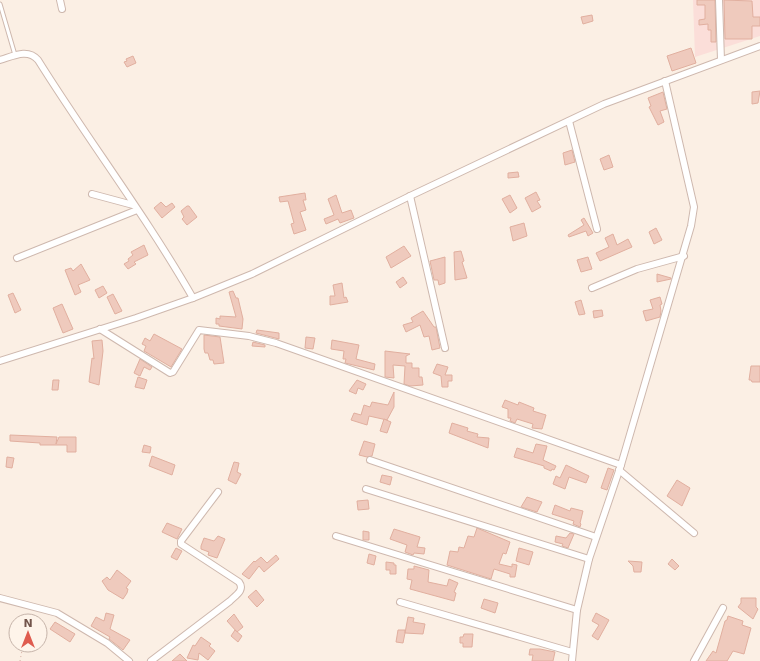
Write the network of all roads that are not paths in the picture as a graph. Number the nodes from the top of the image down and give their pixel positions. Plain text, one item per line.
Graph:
1 (60, 0) edge
2 (719, 0) edge
3 (0, 4) edge
4 (62, 8) dead end
5 (760, 46) edge
6 (15, 55) junction
7 (0, 60) edge
8 (722, 60) junction
9 (665, 82) junction
10 (569, 121) junction
11 (92, 194) dead end
12 (410, 196) junction
13 (135, 207) junction
14 (597, 229) dead end
15 (684, 256) junction
16 (17, 258) dead end
17 (592, 288) dead end
18 (193, 298) junction
19 (100, 329) junction
20 (445, 348) dead end
21 (0, 360) edge
22 (370, 460) dead end
23 (620, 468) junction
24 (366, 489) dead end
25 (218, 492) dead end
26 (694, 533) dead end
27 (336, 536) dead end
28 (596, 537) junction
29 (589, 559) junction
30 (0, 598) edge
31 (400, 602) dead end
32 (723, 608) dead end
33 (577, 610) junction
34 (572, 652) junction
35 (129, 661) edge
36 (151, 661) edge
37 (572, 661) edge
38 (694, 661) edge

1 - 4 street
2 - 8 street
3 - 6 lane
5 - 8 street
6 - 7 street
6 - 13 street
8 - 9 street
9 - 10 street
9 - 15 street
10 - 12 street
10 - 14 street
11 - 13 street
12 - 18 street
12 - 20 street
13 - 16 street
13 - 18 street
15 - 17 street
15 - 23 street
18 - 19 street
19 - 21 street
19 - 23 street
22 - 28 street
23 - 26 street
23 - 28 street
24 - 29 street
25 - 36 street
27 - 33 street
28 - 29 street
29 - 33 street
30 - 35 street
31 - 34 street
32 - 38 street
33 - 34 street
34 - 37 street

